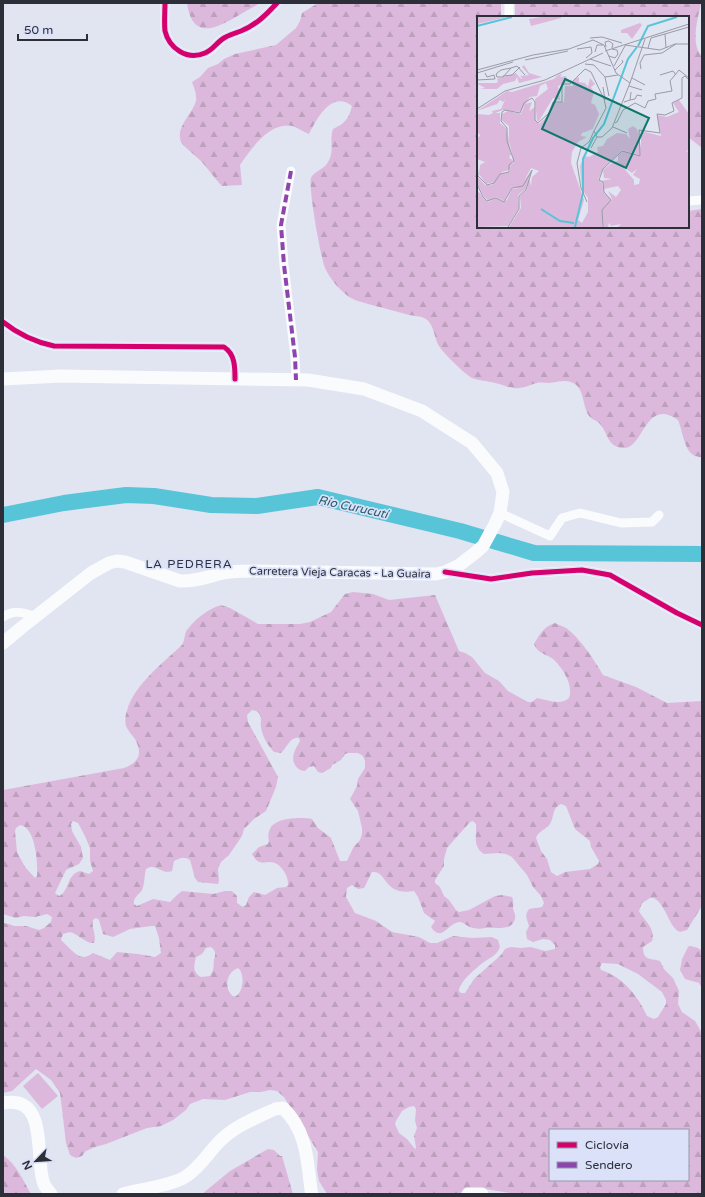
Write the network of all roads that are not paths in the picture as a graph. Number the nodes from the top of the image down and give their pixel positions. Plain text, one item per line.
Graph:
1 (165, 3) edge
2 (276, 3) edge
3 (509, 3) edge
4 (509, 16) edge
5 (291, 171) dead end
6 (702, 200) edge
7 (689, 201) edge
8 (3, 322) edge
9 (3, 379) edge
10 (236, 379) junction
11 (296, 380) junction
12 (500, 513) junction
13 (659, 514) dead end
14 (445, 572) junction
15 (36, 616) junction
16 (3, 617) edge
17 (702, 625) edge
18 (3, 643) edge
19 (3, 1103) edge
20 (51, 1194) edge
21 (123, 1194) edge
22 (312, 1194) edge
23 (468, 1194) edge
24 (482, 1194) edge

1 - 2 street
3 - 4 street
5 - 11 street
6 - 7 street
8 - 10 street
9 - 10 main road, Carretera Vieja Caracas - La Guaira
10 - 11 main road, Carretera Vieja Caracas - La Guaira
11 - 12 main road, Carretera Vieja Caracas - La Guaira
12 - 13 street
12 - 14 main road, Carretera Vieja Caracas - La Guaira
14 - 15 main road, Carretera Vieja Caracas - La Guaira
14 - 17 street
15 - 16 street
15 - 18 main road, Carretera Vieja Caracas - La Guaira
19 - 20 main road
21 - 22 main road
23 - 24 main road

